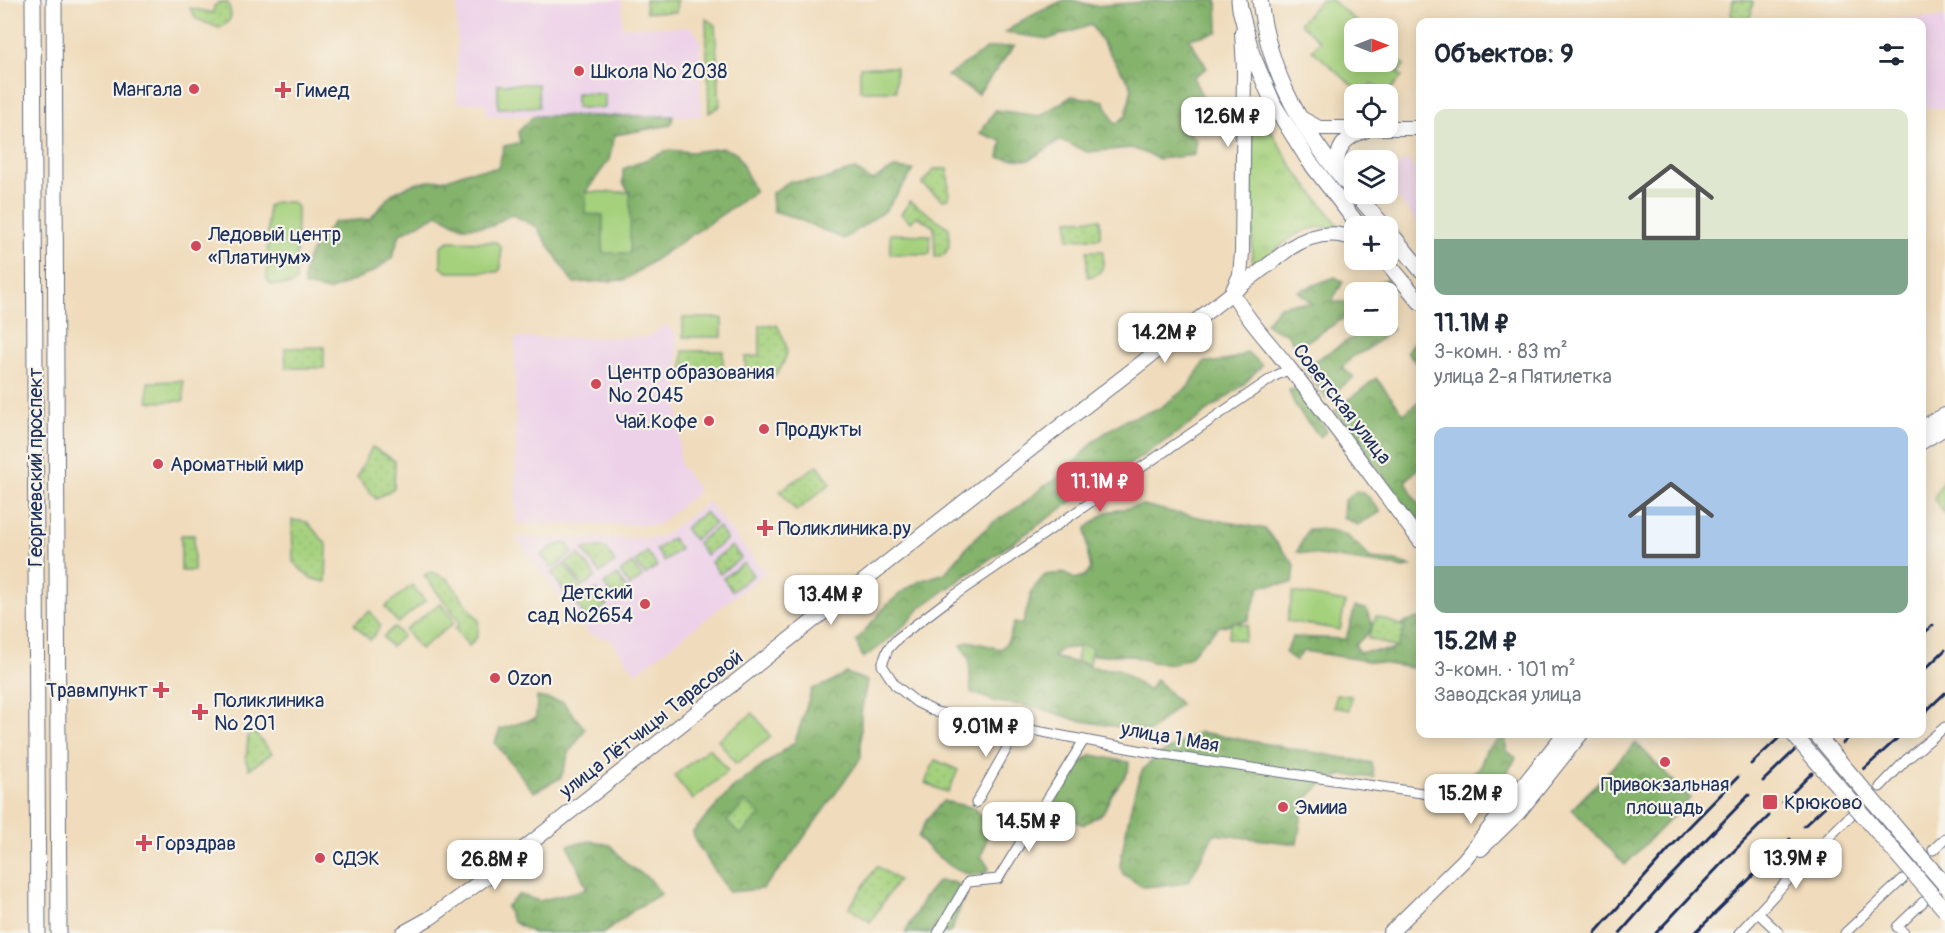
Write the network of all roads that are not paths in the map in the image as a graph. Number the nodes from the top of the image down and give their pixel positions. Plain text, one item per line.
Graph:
1 (33, 0) edge
2 (54, 0) edge
3 (1260, 0) edge
4 (1240, 5) edge
5 (34, 85) junction
6 (55, 86) junction
7 (1299, 117) junction
8 (1344, 128) edge
9 (1398, 128) edge
10 (1416, 128) edge
11 (1352, 138) edge
12 (1340, 176) junction
13 (1344, 181) edge
14 (1365, 204) edge
15 (1351, 216) edge
16 (1375, 216) edge
17 (1344, 236) edge
18 (1398, 242) edge
19 (1416, 264) edge
20 (1393, 270) edge
21 (1232, 292) junction
22 (1416, 297) edge
23 (1290, 369) junction
24 (1945, 415) edge
25 (1926, 425) edge
26 (1945, 428) edge
27 (1926, 440) edge
28 (1416, 535) edge
29 (1945, 727) edge
30 (1019, 728) junction
31 (1561, 738) edge
32 (1578, 738) edge
33 (1796, 738) edge
34 (1819, 738) edge
35 (1084, 740) junction
36 (1880, 787) dead end
37 (976, 803) dead end
38 (1503, 809) junction
39 (1519, 812) junction
40 (1850, 816) dead end
41 (1945, 838) edge
42 (1826, 840) tunnel mouth
43 (1933, 850) dead end
44 (1464, 860) junction
45 (1804, 863) tunnel mouth
46 (1903, 879) dead end
47 (1945, 885) edge
48 (1923, 902) dead end
49 (1945, 910) edge
50 (1758, 913) junction
51 (38, 933) edge
52 (59, 933) edge
53 (403, 933) edge
54 (938, 933) edge
55 (1390, 933) edge
56 (1738, 933) edge
57 (1779, 933) edge
58 (1845, 933) edge
59 (1904, 933) edge

1 - 5 main road, Георгиевский проспект
2 - 6 main road, Георгиевский проспект
3 - 7 main road
4 - 15 main road
4 - 21 main road
5 - 6 street
5 - 51 main road, Георгиевский проспект
6 - 52 main road, Георгиевский проспект
7 - 8 main road
7 - 12 main road
9 - 10 main road
11 - 12 main road
12 - 13 main road
14 - 16 main road
17 - 21 main road, улица Лётчицы Тарасовой
18 - 19 main road
20 - 22 main road
21 - 23 main road, Советская улица
21 - 53 main road, улица Лётчицы Тарасовой
23 - 28 main road, Советская улица
23 - 30 street, улица 1 Мая
24 - 25 main road
26 - 27 main road
29 - 36 street
30 - 35 street, улица 1 Мая
30 - 37 street
31 - 38 main road
32 - 39 main road
33 - 49 main road, bridge
34 - 47 main road, bridge
35 - 38 street, улица 1 Мая
35 - 54 street
38 - 39 street, улица 1 Мая
38 - 44 main road
39 - 44 main road
40 - 42 street
41 - 43 street
44 - 55 main road
45 - 50 street
46 - 58 street
48 - 59 street
50 - 56 street
50 - 57 street

